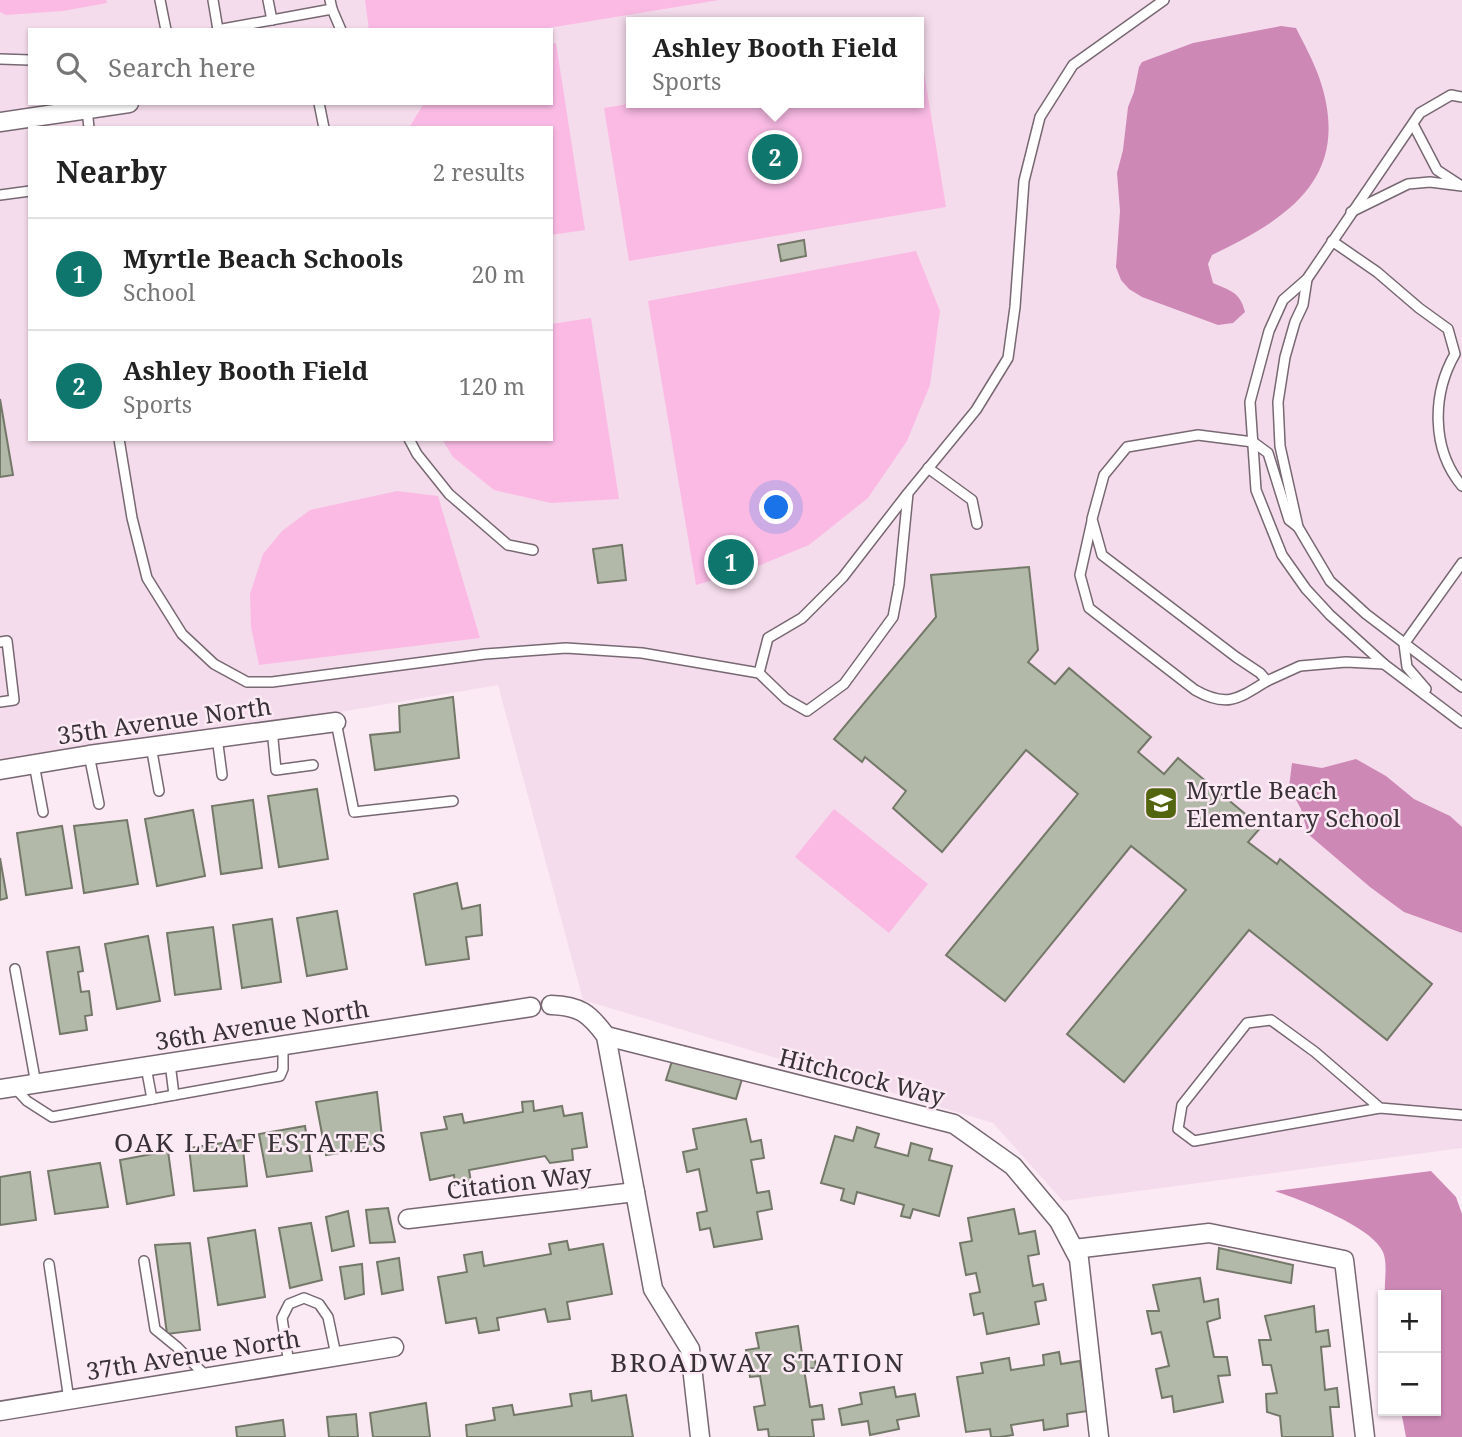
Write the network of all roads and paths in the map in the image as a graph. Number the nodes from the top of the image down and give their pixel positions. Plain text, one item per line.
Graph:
1 (160, 0) edge
2 (213, 0) edge
3 (268, 0) edge
4 (1164, 0) edge
5 (331, 5) edge
6 (272, 20) junction
7 (166, 28) edge
8 (217, 28) edge
9 (228, 28) edge
10 (340, 28) edge
11 (0, 59) edge
12 (28, 60) edge
13 (1462, 97) edge
14 (115, 105) edge
15 (319, 105) edge
16 (87, 109) junction
17 (0, 122) edge
18 (1413, 124) junction
19 (89, 126) edge
20 (324, 126) edge
21 (1462, 186) edge
22 (28, 191) edge
23 (0, 195) edge
24 (1350, 213) junction
25 (1332, 241) junction
26 (1307, 279) junction
27 (119, 441) edge
28 (410, 441) edge
29 (1253, 442) junction
30 (928, 468) junction
31 (1462, 486) edge
32 (908, 492) junction
33 (1092, 519) junction
34 (977, 524) dead end
35 (1298, 527) junction
36 (533, 550) dead end
37 (1462, 563) edge
38 (0, 642) edge
39 (1404, 644) junction
40 (1384, 664) junction
41 (759, 673) junction
42 (1267, 681) junction
43 (1462, 687) edge
44 (1434, 700) junction
45 (0, 702) edge
46 (336, 722) joint
47 (1462, 723) edge
48 (272, 729) junction
49 (217, 737) junction
50 (151, 746) junction
51 (89, 755) junction
52 (34, 764) junction
53 (313, 765) dead end
54 (0, 770) edge
55 (222, 775) dead end
56 (159, 791) dead end
57 (453, 801) dead end
58 (99, 804) dead end
59 (43, 812) dead end
60 (15, 969) dead end
61 (551, 1005) dead end
62 (531, 1007) dead end
63 (606, 1036) junction
64 (283, 1046) junction
65 (170, 1063) junction
66 (146, 1067) junction
67 (36, 1084) junction
68 (7, 1088) edge
69 (174, 1095) junction
70 (152, 1099) junction
71 (1380, 1108) junction
72 (1462, 1115) edge
73 (635, 1192) junction
74 (408, 1219) dead end
75 (1074, 1250) junction
76 (144, 1261) dead end
77 (49, 1264) dead end
78 (394, 1347) dead end
79 (335, 1355) junction
80 (289, 1364) junction
81 (206, 1377) junction
82 (69, 1400) junction
83 (0, 1411) edge
84 (700, 1437) edge
85 (1099, 1437) edge
86 (1366, 1437) edge

1 - 7 lane
2 - 8 lane
3 - 6 lane
4 - 30 lane
5 - 6 lane
5 - 10 lane
6 - 9 lane
11 - 12 lane
13 - 18 lane
14 - 16 street
15 - 20 lane
16 - 17 street
16 - 19 lane
18 - 21 lane
18 - 24 lane
21 - 24 lane
22 - 23 lane
24 - 25 lane
25 - 26 lane
25 - 31 lane
26 - 29 lane
26 - 35 lane
27 - 41 lane
28 - 36 lane
29 - 33 lane
29 - 35 lane
29 - 40 lane
30 - 32 lane
30 - 34 lane
32 - 41 lane
32 - 41 lane
33 - 42 lane
33 - 42 lane
35 - 39 lane
37 - 39 lane
38 - 45 lane
39 - 43 lane
39 - 44 lane
40 - 42 lane
40 - 44 lane
44 - 47 lane
46 - 48 street, 35th Avenue North
46 - 57 lane
48 - 49 street, 35th Avenue North
48 - 53 lane
49 - 50 street, 35th Avenue North
49 - 55 lane
50 - 51 street, 35th Avenue North
50 - 56 lane
51 - 52 street, 35th Avenue North
51 - 58 lane
52 - 54 street, 35th Avenue North
52 - 59 lane
60 - 67 lane
61 - 63 street
62 - 64 street, 36th Avenue North
63 - 73 street
63 - 75 street, Hitchcock Way
64 - 65 street, 36th Avenue North
64 - 69 lane
65 - 66 street, 36th Avenue North
65 - 69 lane
66 - 67 street, 36th Avenue North
66 - 70 lane
67 - 68 street, 36th Avenue North
68 - 70 lane
69 - 70 lane
71 - 71 lane
71 - 72 lane
73 - 74 street, Citation Way
73 - 84 street
75 - 85 street, Hitchcock Way
75 - 86 street
76 - 81 lane
77 - 82 lane
78 - 79 street, 37th Avenue North
79 - 80 street, 37th Avenue North
79 - 80 lane
80 - 81 street, 37th Avenue North
81 - 82 street, 37th Avenue North
82 - 83 street, 37th Avenue North

